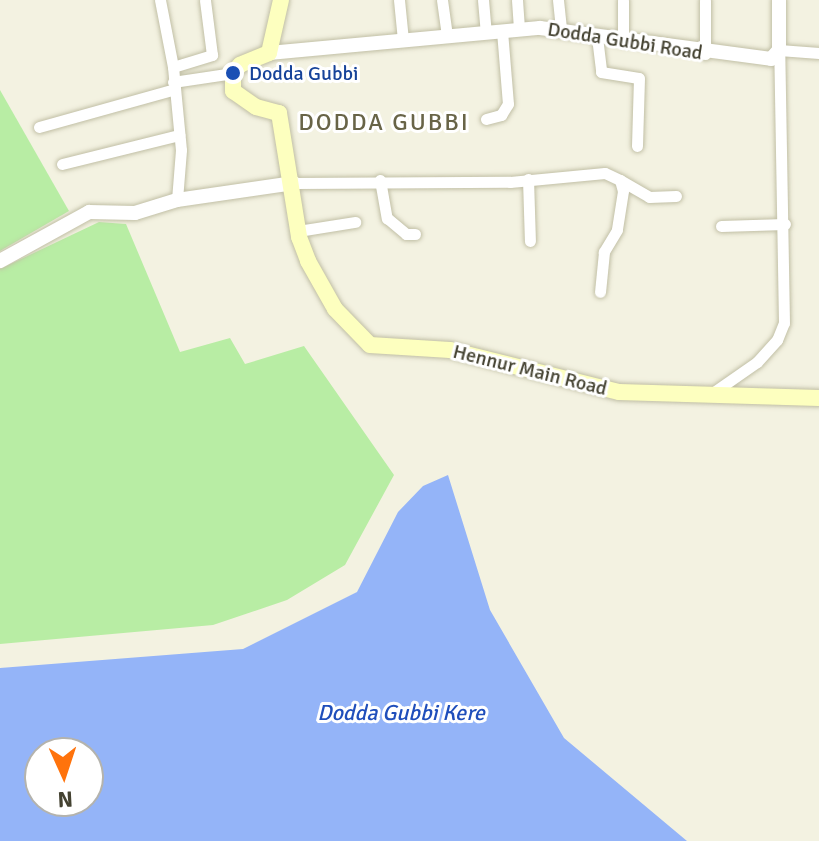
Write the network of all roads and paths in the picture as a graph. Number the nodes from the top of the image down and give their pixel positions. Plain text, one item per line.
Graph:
1 (160, 0) edge
2 (205, 0) edge
3 (281, 0) edge
4 (399, 0) edge
5 (442, 0) edge
6 (483, 0) edge
7 (517, 0) edge
8 (558, 0) edge
9 (623, 0) edge
10 (705, 0) edge
11 (779, 0) edge
12 (519, 30) junction
13 (502, 31) junction
14 (561, 31) junction
15 (486, 33) junction
16 (447, 36) junction
17 (597, 37) junction
18 (403, 40) junction
19 (623, 41) junction
20 (779, 50) junction
21 (269, 53) junction
22 (819, 53) edge
23 (705, 54) junction
24 (212, 55) junction
25 (173, 67) junction
26 (233, 73) junction
27 (174, 86) junction
28 (486, 119) dead end
29 (39, 127) dead end
30 (179, 135) junction
31 (637, 146) dead end
32 (62, 164) dead end
33 (528, 179) junction
34 (380, 180) junction
35 (620, 180) junction
36 (294, 183) junction
37 (676, 196) dead end
38 (177, 200) junction
39 (355, 222) dead end
40 (785, 224) junction
41 (721, 226) dead end
42 (298, 231) junction
43 (415, 234) dead end
44 (530, 241) dead end
45 (0, 261) edge
46 (600, 292) dead end
47 (708, 396) junction
48 (819, 398) edge

1 - 25 street
2 - 24 street
3 - 21 main road
4 - 18 street
5 - 16 street
6 - 15 street
7 - 12 street
8 - 14 street
9 - 19 street
10 - 23 street
11 - 20 street
12 - 13 street, Dodda Gubbi Road
12 - 14 street, Dodda Gubbi Road
13 - 15 street, Dodda Gubbi Road
13 - 28 street
14 - 17 street, Dodda Gubbi Road
15 - 16 street, Dodda Gubbi Road
16 - 18 street, Dodda Gubbi Road
17 - 19 street, Dodda Gubbi Road
17 - 31 street
18 - 21 street, Dodda Gubbi Road
19 - 23 street, Dodda Gubbi Road
20 - 22 street
20 - 23 street, Dodda Gubbi Road
20 - 40 street
21 - 26 main road
24 - 25 street
24 - 26 street
25 - 27 street
26 - 27 street
26 - 36 main road, Hennur Main Road
27 - 29 street
27 - 30 street
30 - 32 street
30 - 38 street
33 - 34 street
33 - 35 street
33 - 44 street
34 - 36 street
34 - 43 street
35 - 37 street
35 - 46 street
36 - 38 street
36 - 42 main road, Hennur Main Road
38 - 45 street
39 - 42 street
40 - 41 street
40 - 47 street
42 - 47 main road, Hennur Main Road
47 - 48 main road, Hennur Main Road

